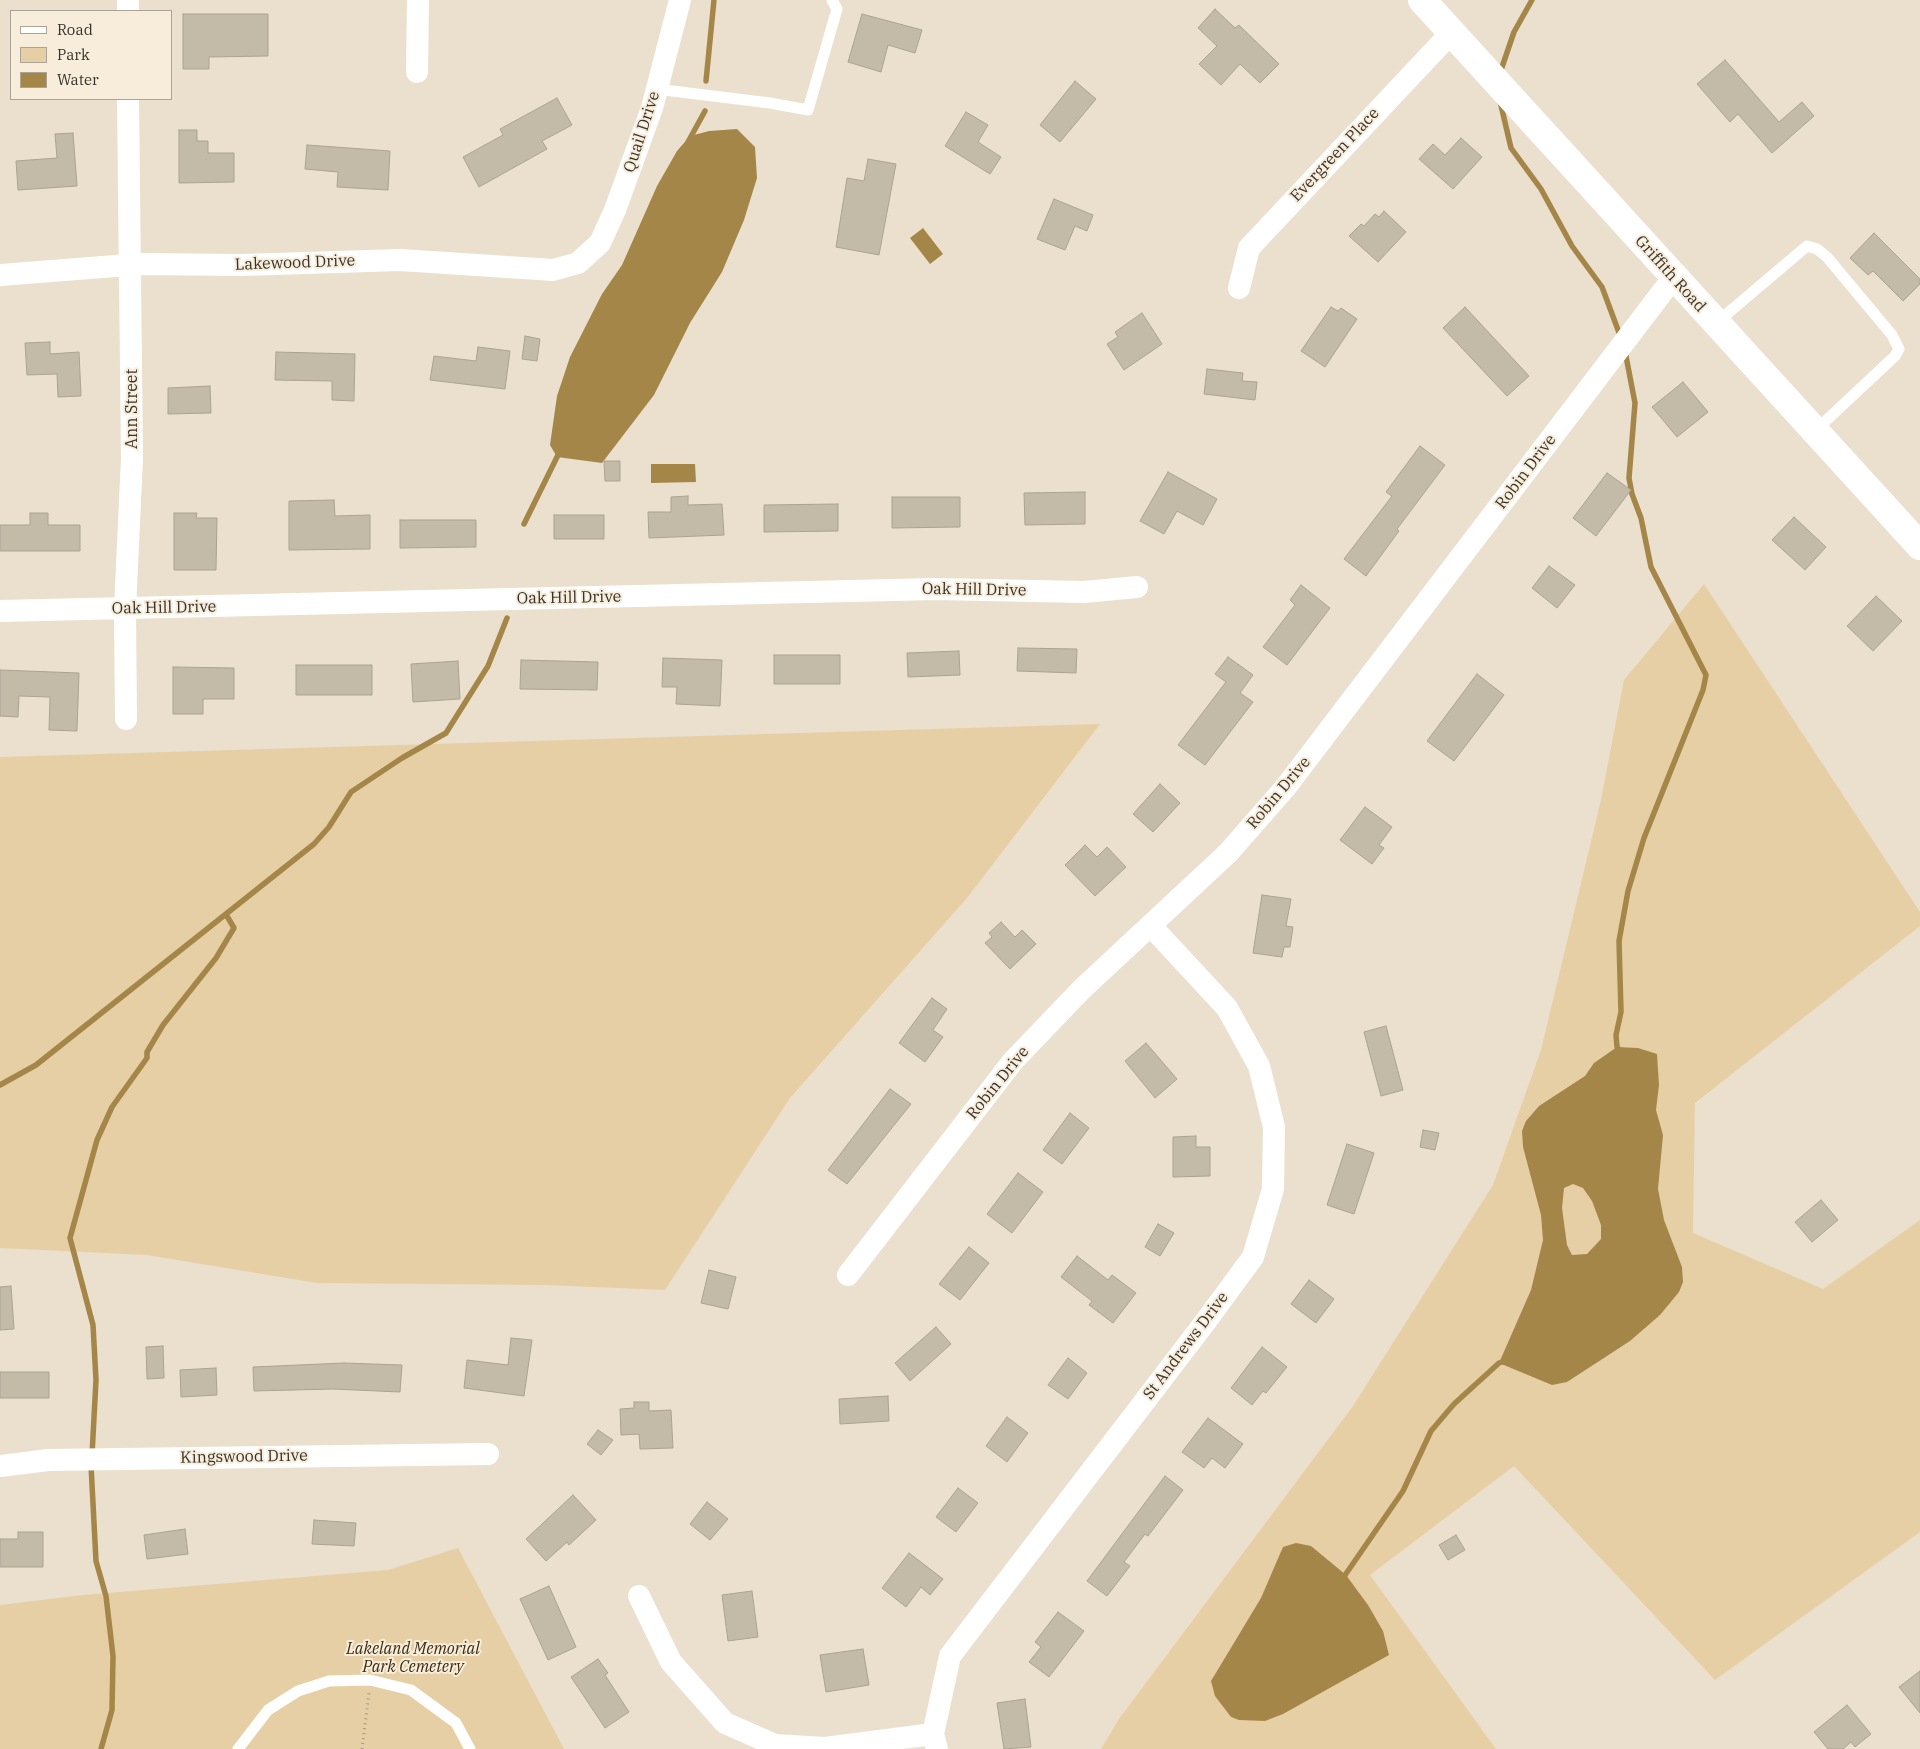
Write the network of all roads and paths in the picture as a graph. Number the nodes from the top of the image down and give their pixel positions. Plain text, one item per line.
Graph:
1 (418, 0) edge
2 (680, 0) edge
3 (832, 0) edge
4 (1422, 0) edge
5 (1451, 33) junction
6 (416, 72) dead end
7 (656, 89) junction
8 (128, 100) edge
9 (588, 256) joint
10 (131, 265) junction
11 (0, 274) edge
12 (1673, 278) junction
13 (1239, 288) dead end
14 (1715, 324) junction
15 (1816, 430) junction
16 (1920, 546) edge
17 (1137, 587) dead end
18 (126, 609) junction
19 (0, 611) edge
20 (126, 719) dead end
21 (1151, 926) junction
22 (848, 1275) dead end
23 (488, 1454) dead end
24 (0, 1466) edge
25 (640, 1596) dead end
26 (370, 1680) junction
27 (935, 1742) edge
28 (238, 1749) edge
29 (362, 1749) edge
30 (470, 1749) edge

1 - 6 street
2 - 7 street, Quail Drive
3 - 7 lane
4 - 5 street, Griffith Road
5 - 12 street, Griffith Road
5 - 13 street, Evergreen Place
7 - 9 street, Quail Drive
8 - 10 street, Ann Street
9 - 10 street, Lakewood Drive
10 - 11 street, Lakewood Drive
10 - 18 street, Ann Street
12 - 14 street, Griffith Road
12 - 21 street, Robin Drive
14 - 15 street, Griffith Road
14 - 15 lane
15 - 16 street, Griffith Road
17 - 18 street, Oak Hill Drive
18 - 19 street, Oak Hill Drive
18 - 20 street, Ann Street
21 - 22 street, Robin Drive
21 - 27 street, St Andrews Drive
23 - 24 street, Kingswood Drive
25 - 27 street
26 - 28 lane
26 - 29 path
26 - 30 lane

